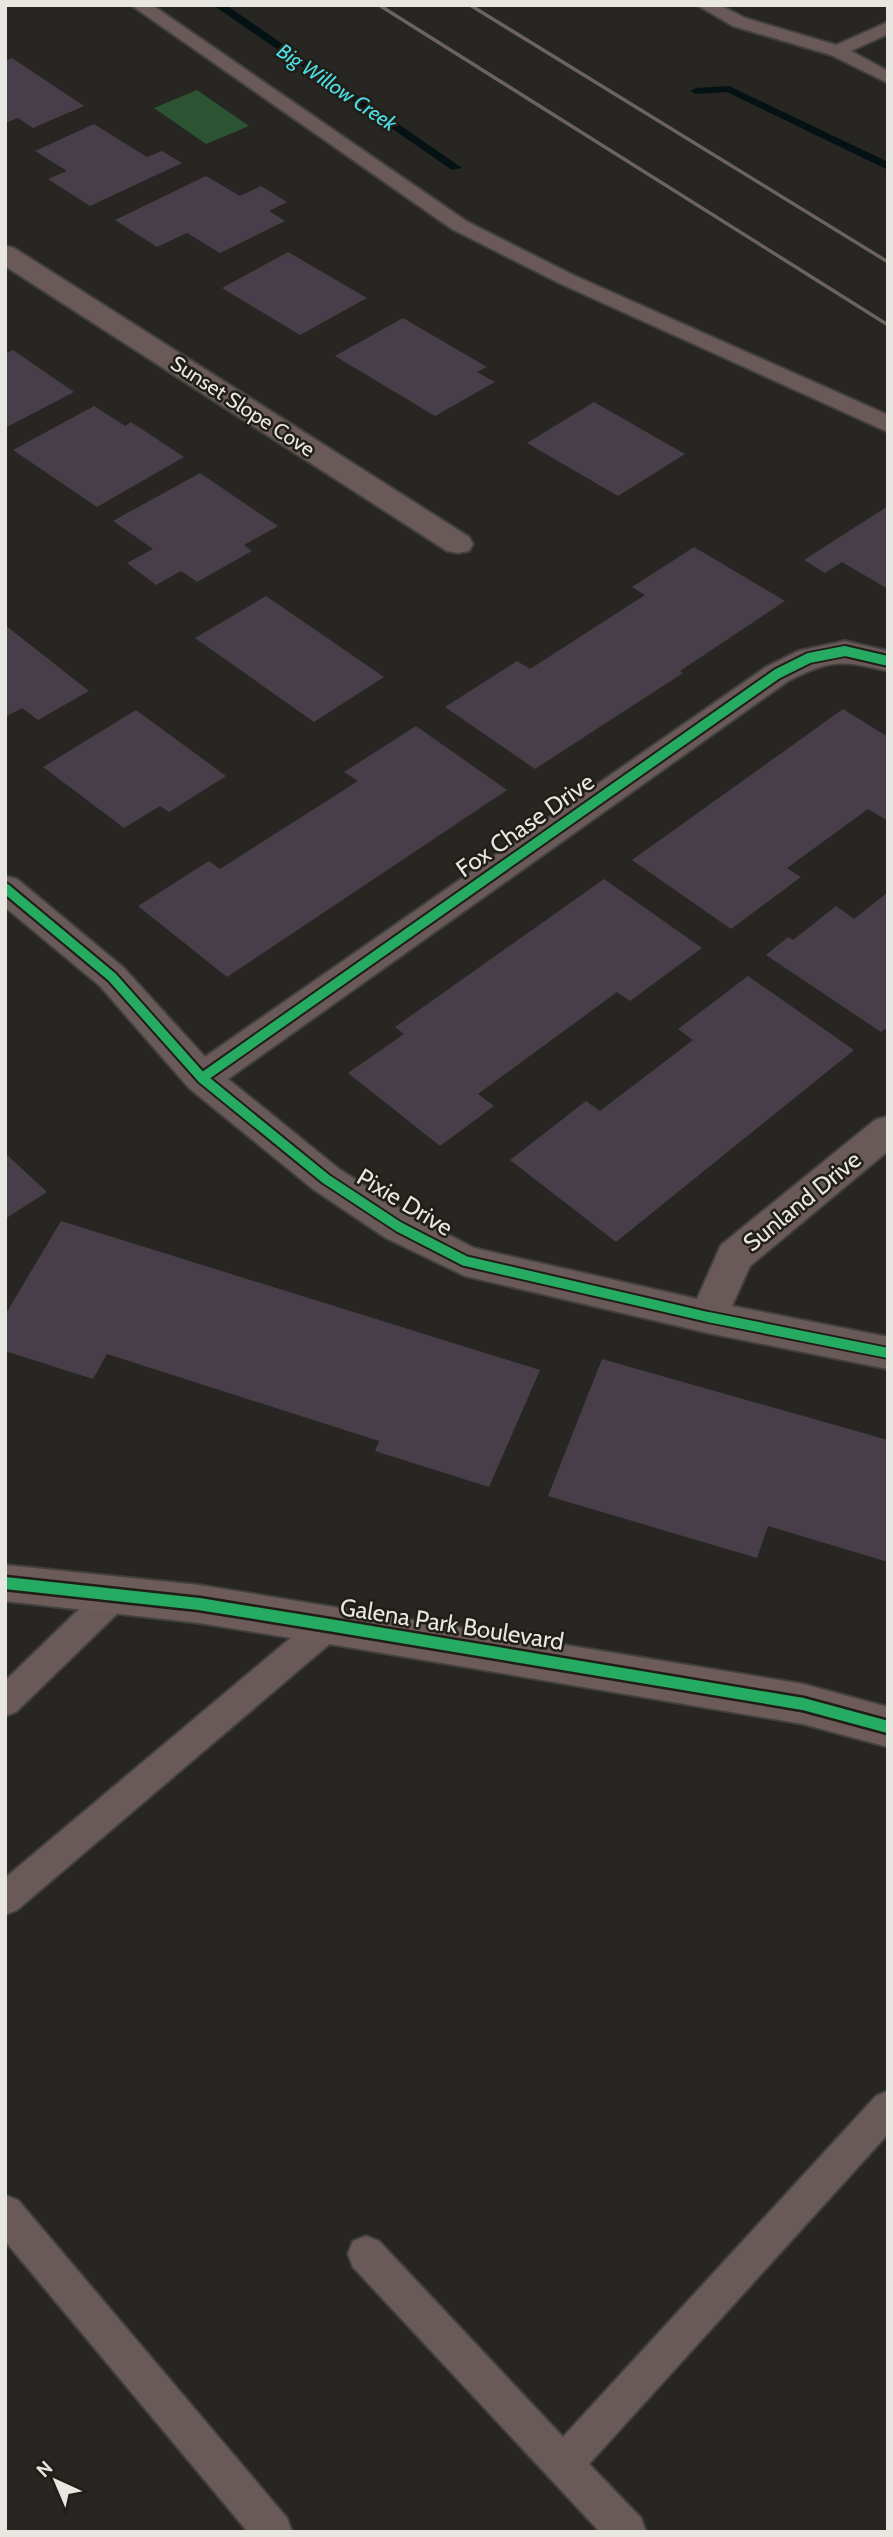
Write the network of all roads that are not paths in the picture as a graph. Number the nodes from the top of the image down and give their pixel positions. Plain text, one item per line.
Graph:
1 (140, 5) edge
2 (706, 5) edge
3 (888, 27) edge
4 (837, 51) junction
5 (888, 78) edge
6 (13, 267) edge
7 (888, 426) edge
8 (458, 544) dead end
9 (888, 661) edge
10 (5, 888) edge
11 (202, 1078) junction
12 (888, 1130) edge
13 (708, 1317) junction
14 (888, 1353) edge
15 (5, 1583) edge
16 (115, 1595) junction
17 (329, 1625) junction
18 (5, 1702) edge
19 (888, 1727) edge
20 (5, 1899) edge
21 (888, 2108) edge
22 (5, 2213) edge
23 (366, 2254) dead end
24 (564, 2464) junction
25 (273, 2532) edge
26 (627, 2532) edge

1 - 7 lane
2 - 4 lane
3 - 4 lane
4 - 5 lane
6 - 8 street, Sunset Slope Cove
9 - 11 street, Fox Chase Drive
10 - 11 street, Pixie Drive
11 - 13 street, Pixie Drive
12 - 13 street, Sunland Drive
13 - 14 street, Pixie Drive
15 - 16 street, Galena Park Boulevard
16 - 17 street, Galena Park Boulevard
16 - 18 lane
17 - 19 street, Galena Park Boulevard
17 - 20 lane
21 - 24 lane
22 - 25 lane
23 - 24 lane
24 - 26 lane

